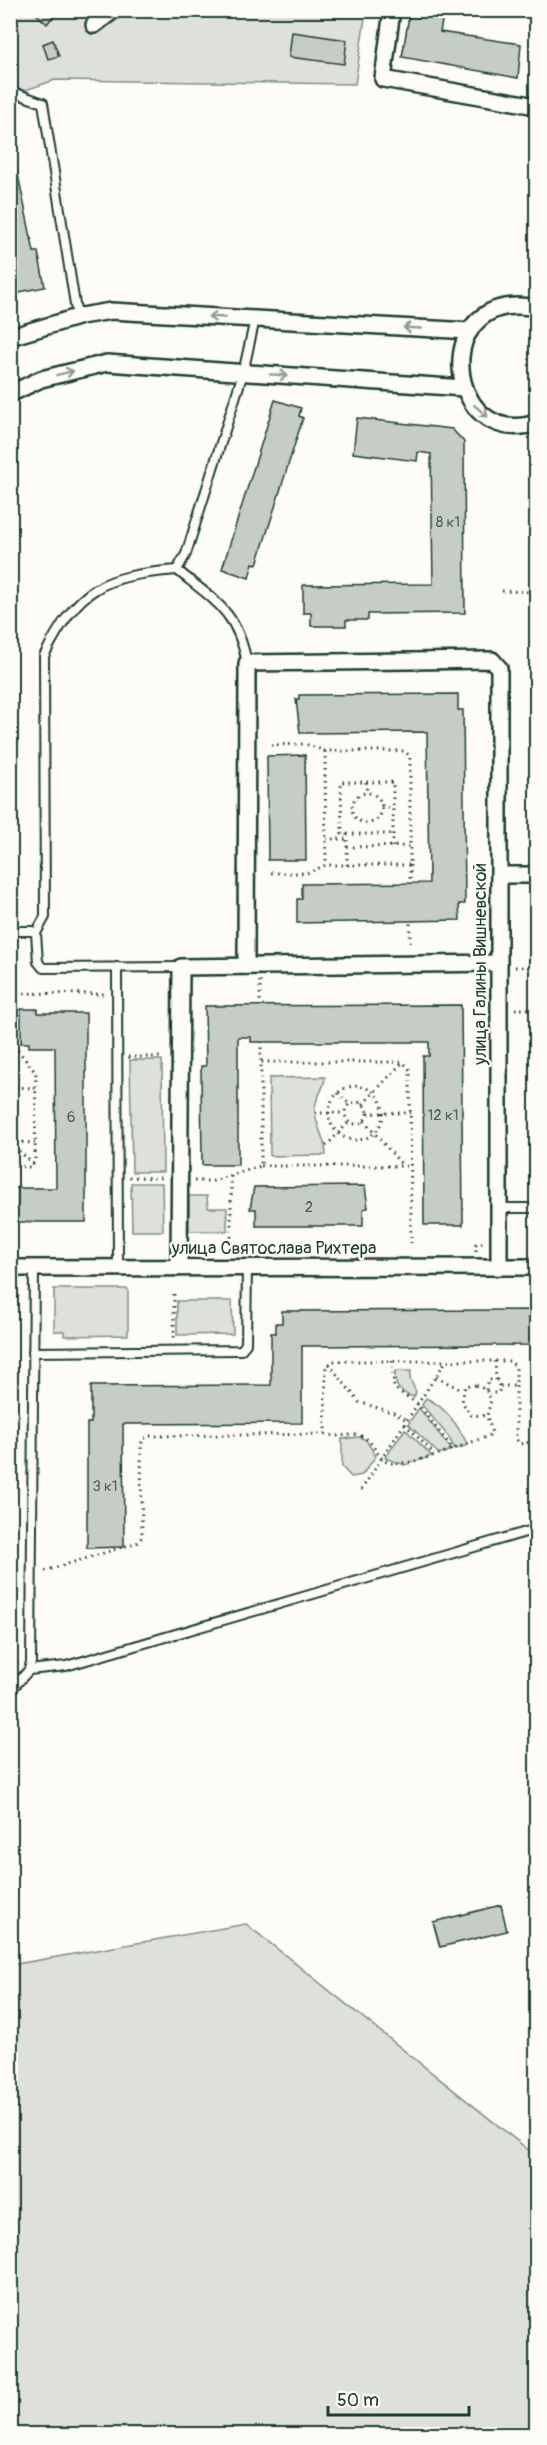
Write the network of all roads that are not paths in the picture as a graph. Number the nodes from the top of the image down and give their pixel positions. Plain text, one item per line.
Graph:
1 (114, 10) edge
2 (392, 10) edge
3 (94, 25) dead end
4 (10, 91) edge
5 (537, 106) edge
6 (537, 309) edge
7 (77, 316) junction
8 (255, 319) junction
9 (470, 331) junction
10 (10, 337) edge
11 (243, 372) junction
12 (464, 388) junction
13 (10, 394) edge
14 (537, 423) edge
15 (177, 570) junction
16 (247, 663) junction
17 (499, 875) junction
18 (537, 875) edge
19 (10, 931) edge
20 (36, 933) junction
21 (499, 963) junction
22 (246, 966) junction
23 (117, 967) junction
24 (181, 967) junction
25 (499, 1208) junction
26 (537, 1208) edge
27 (118, 1267) junction
28 (179, 1267) junction
29 (247, 1267) junction
30 (499, 1267) junction
31 (537, 1267) edge
32 (10, 1268) edge
33 (34, 1268) junction
34 (33, 1352) junction
35 (537, 1529) edge
36 (28, 1670) junction
37 (10, 1691) edge

1 - 3 street
2 - 5 street
4 - 7 lane
6 - 9 street
8 -> 7 street
7 - 10 street
9 -> 8 street
8 - 11 lane
9 - 12 street
11 -> 12 street
13 -> 11 street
11 - 15 lane
12 -> 14 street
15 - 16 lane
15 - 20 lane
16 - 17 street, улица Галины Вишневской
16 - 22 street
17 - 18 street
17 - 21 street, улица Галины Вишневской
19 - 20 lane
20 - 23 lane
21 - 22 street
21 - 25 street, улица Галины Вишневской
22 - 24 street
23 - 24 lane
23 - 27 lane
24 - 28 street
25 - 26 lane
25 - 30 street, улица Галины Вишневской
27 - 28 street, улица Святослава Рихтера
27 - 33 street, улица Святослава Рихтера
28 - 29 street, улица Святослава Рихтера
29 - 30 street, улица Святослава Рихтера
29 - 34 lane
30 - 31 street, улица Святослава Рихтера
32 - 33 street, улица Святослава Рихтера
33 - 34 lane
34 - 36 lane
35 - 36 lane
36 - 37 lane

